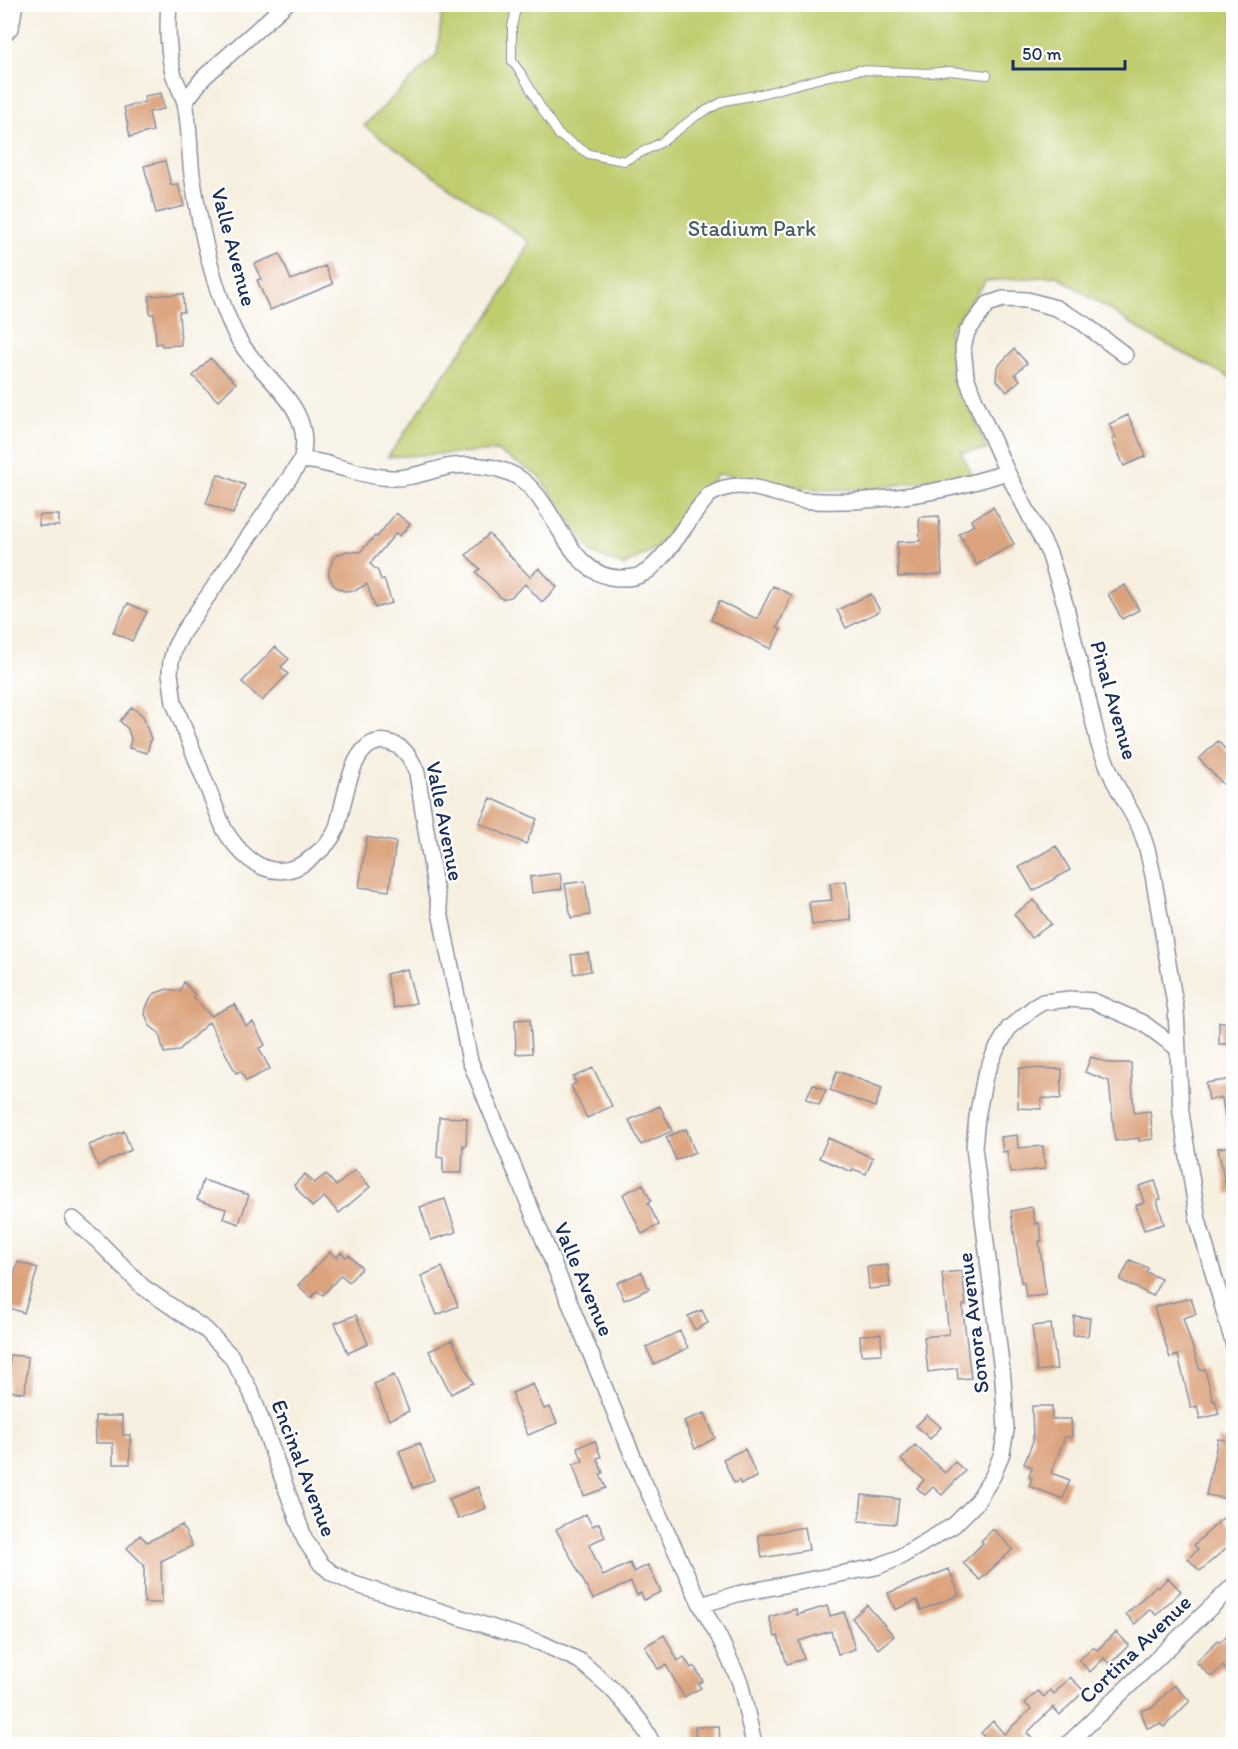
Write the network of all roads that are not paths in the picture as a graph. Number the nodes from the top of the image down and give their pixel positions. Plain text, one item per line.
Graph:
1 (15, 4) edge
2 (169, 4) edge
3 (286, 4) edge
4 (517, 4) edge
5 (4, 35) edge
6 (987, 75) dead end
7 (185, 102) junction
8 (1125, 355) dead end
9 (301, 461) junction
10 (1007, 472) junction
11 (1177, 1048) junction
12 (73, 1219) dead end
13 (1233, 1346) edge
14 (1233, 1586) edge
15 (701, 1605) junction
16 (653, 1744) edge
17 (754, 1744) edge
18 (1068, 1744) edge

1 - 5 street
2 - 7 street, Valle Avenue
3 - 7 street
4 - 6 lane
7 - 9 street, Valle Avenue
8 - 10 street, Pinal Avenue
9 - 10 street
9 - 15 street, Valle Avenue
10 - 11 street, Pinal Avenue
11 - 13 street, Pinal Avenue
11 - 15 street, Sonora Avenue
12 - 16 street, Encinal Avenue
14 - 18 street, Cortina Avenue
15 - 17 street, Valle Avenue

